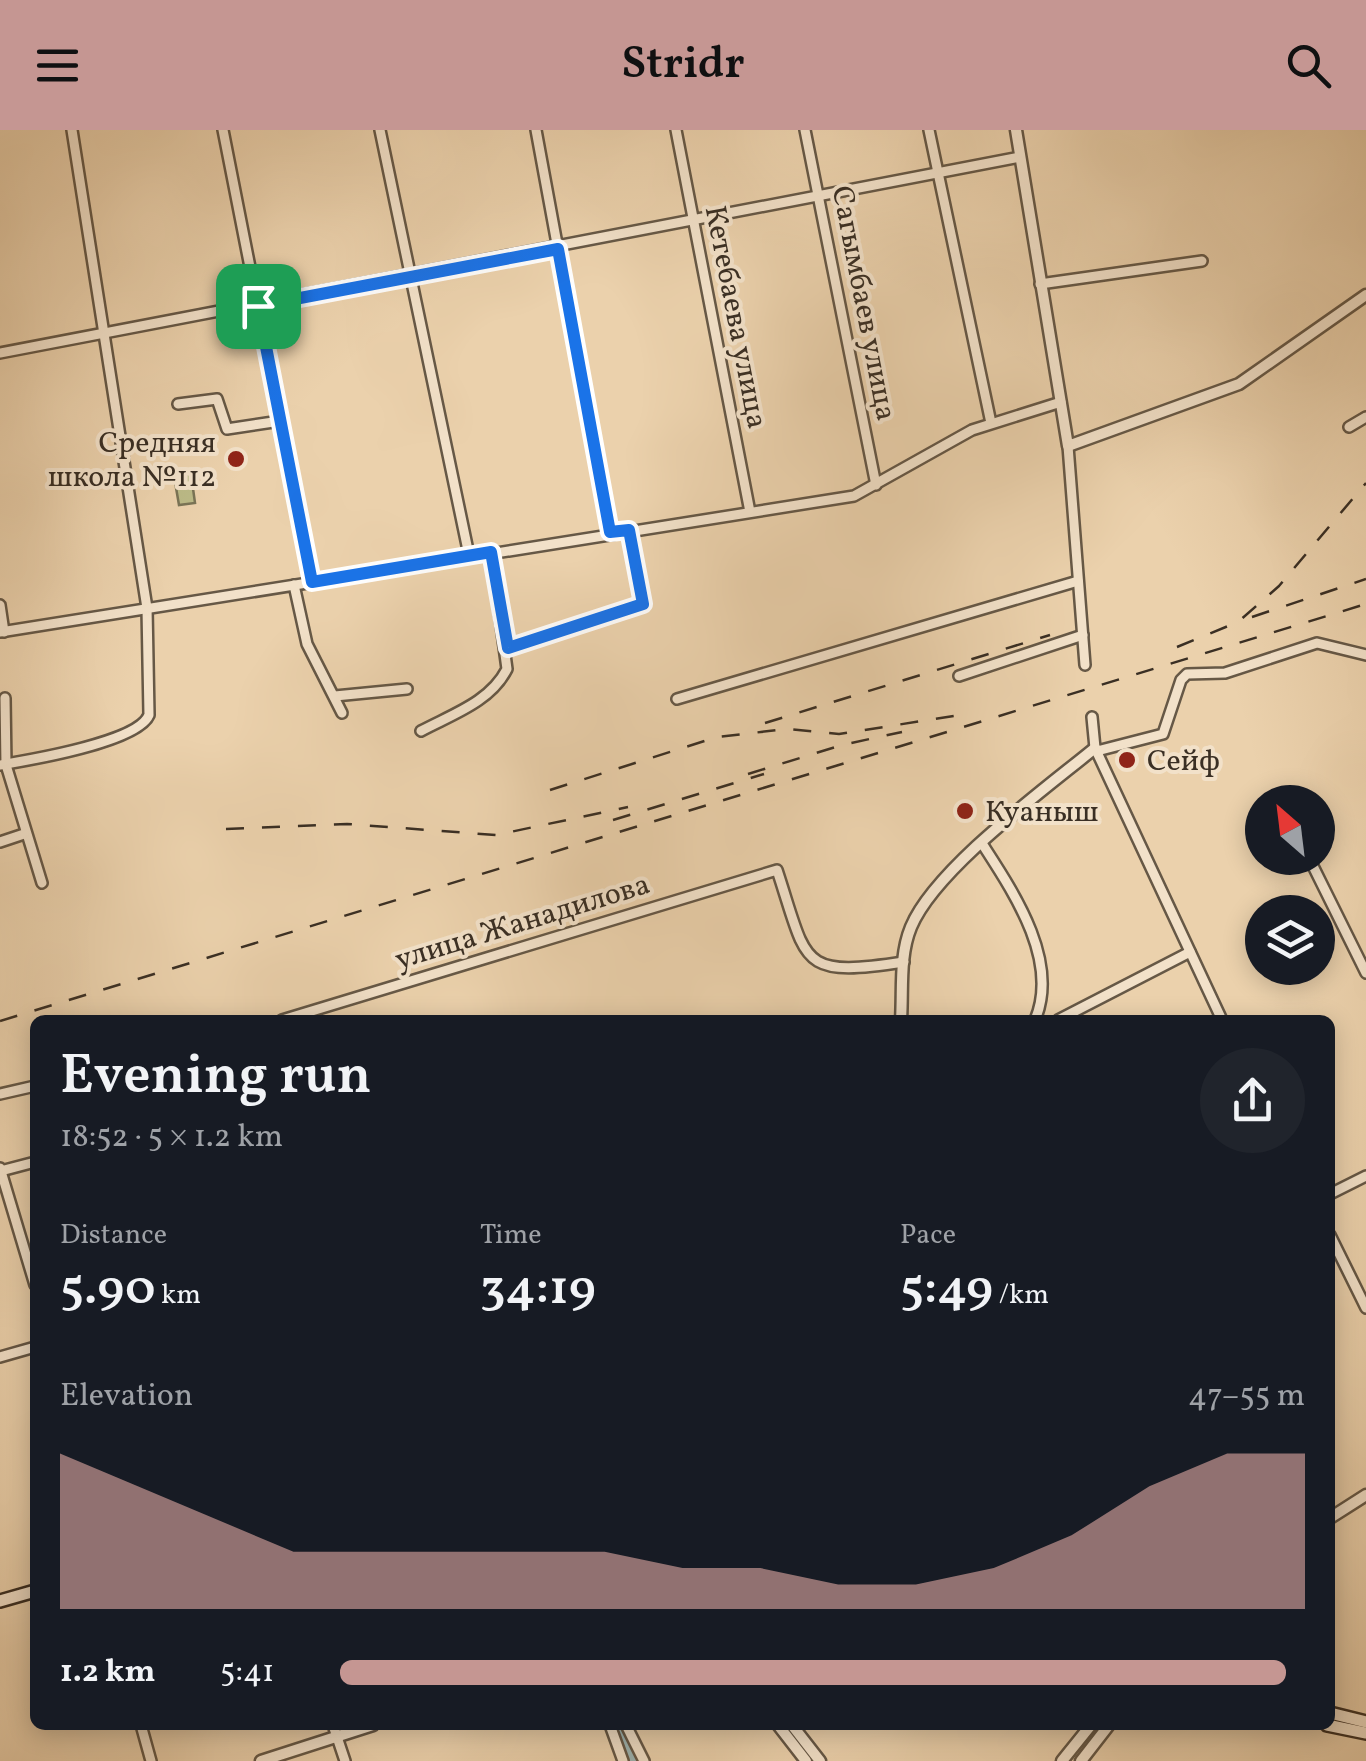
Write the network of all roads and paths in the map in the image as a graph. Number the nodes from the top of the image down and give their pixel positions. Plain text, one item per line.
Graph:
1 (72, 130) edge
2 (223, 130) edge
3 (380, 130) edge
4 (536, 130) edge
5 (676, 130) edge
6 (806, 130) edge
7 (930, 130) edge
8 (1016, 130) edge
9 (1020, 157) junction
10 (937, 173) junction
11 (818, 197) junction
12 (692, 222) junction
13 (558, 249) junction
14 (1202, 261) dead end
15 (411, 277) junction
16 (1040, 284) junction
17 (1366, 296) edge
18 (258, 306) junction
19 (104, 334) junction
20 (0, 354) edge
21 (1061, 402) junction
22 (178, 404) dead end
23 (1366, 417) edge
24 (280, 421) junction
25 (990, 423) junction
26 (1350, 427) dead end
27 (1068, 446) junction
28 (876, 485) junction
29 (750, 512) junction
30 (629, 530) junction
31 (610, 532) junction
32 (491, 552) junction
33 (470, 555) junction
34 (1078, 581) junction
35 (312, 582) junction
36 (294, 585) junction
37 (0, 605) edge
38 (147, 608) junction
39 (2, 632) edge
40 (1083, 635) junction
41 (508, 648) junction
42 (1366, 655) edge
43 (1085, 665) dead end
44 (959, 676) dead end
45 (407, 689) dead end
46 (334, 696) junction
47 (5, 698) dead end
48 (677, 699) dead end
49 (342, 713) dead end
50 (1092, 717) dead end
51 (421, 730) dead end
52 (1096, 750) junction
53 (3, 765) edge
54 (24, 834) junction
55 (0, 842) edge
56 (982, 845) junction
57 (1317, 875) edge
58 (42, 883) dead end
59 (1190, 952) junction
60 (904, 962) junction
61 (1366, 973) edge
62 (298, 1015) edge
63 (901, 1015) edge
64 (1036, 1015) edge
65 (1068, 1015) edge
66 (1220, 1015) edge
67 (30, 1087) edge
68 (0, 1094) edge
69 (30, 1163) edge
70 (0, 1170) edge
71 (1366, 1176) edge
72 (1335, 1192) edge
73 (12, 1207) junction
74 (0, 1210) edge
75 (1335, 1245) edge
76 (30, 1268) edge
77 (1366, 1308) edge
78 (30, 1348) edge
79 (0, 1357) edge
80 (1366, 1495) edge
81 (1335, 1515) edge
82 (30, 1592) edge
83 (0, 1601) edge
84 (1335, 1714) edge
85 (1366, 1722) edge
86 (1335, 1727) edge
87 (142, 1730) edge
88 (612, 1730) edge
89 (628, 1730) edge
90 (782, 1730) edge
91 (796, 1730) edge
92 (1086, 1730) edge
93 (1105, 1730) edge
94 (335, 1731) edge
95 (1366, 1734) edge
96 (151, 1761) edge
97 (260, 1761) edge
98 (345, 1761) edge
99 (623, 1761) edge
100 (644, 1761) edge
101 (806, 1761) edge
102 (820, 1761) edge
103 (1062, 1761) edge
104 (1081, 1761) edge

1 - 19 street
2 - 18 street
3 - 15 street
4 - 13 street
5 - 12 street, Кетебаева улица
6 - 11 street, Сагымбаев улица
7 - 10 street
8 - 9 street
9 - 10 street
9 - 16 street
10 - 11 street
10 - 25 street
11 - 12 street
11 - 28 street, Сагымбаев улица
12 - 13 street
12 - 29 street, Кетебаева улица
13 - 15 street
13 - 31 street
14 - 16 street
15 - 18 street
15 - 33 street
16 - 21 street
17 - 27 street
18 - 19 street
18 - 24 street
19 - 20 street
19 - 38 street
21 - 25 street
21 - 27 street
22 - 24 street
23 - 26 street
24 - 35 street
25 - 28 street
27 - 34 street
28 - 29 street
29 - 30 street
30 - 31 street
30 - 41 street
31 - 32 street
32 - 33 street
32 - 41 street
33 - 35 street
34 - 40 street
34 - 48 street
35 - 36 street
36 - 38 street
36 - 46 street
37 - 39 street
38 - 39 street
38 - 53 street
40 - 43 street
40 - 44 street
41 - 51 street
42 - 52 street
45 - 46 street
46 - 49 street
47 - 53 street
50 - 52 street
52 - 56 street
52 - 59 street
53 - 54 street
54 - 55 street
54 - 58 street
56 - 60 street
56 - 64 street
57 - 61 street
59 - 65 street
59 - 66 street
60 - 62 street, улица Жанадилова
60 - 63 street
67 - 68 street
69 - 70 street
70 - 73 street
71 - 72 street
73 - 74 street
73 - 76 street
75 - 77 street
78 - 79 street
80 - 81 street
82 - 83 main road
84 - 85 main road
86 - 95 main road
87 - 96 street
88 - 99 street
89 - 100 street
90 - 101 street
91 - 102 street
92 - 103 street
93 - 104 street
94 - 97 street
94 - 98 street

